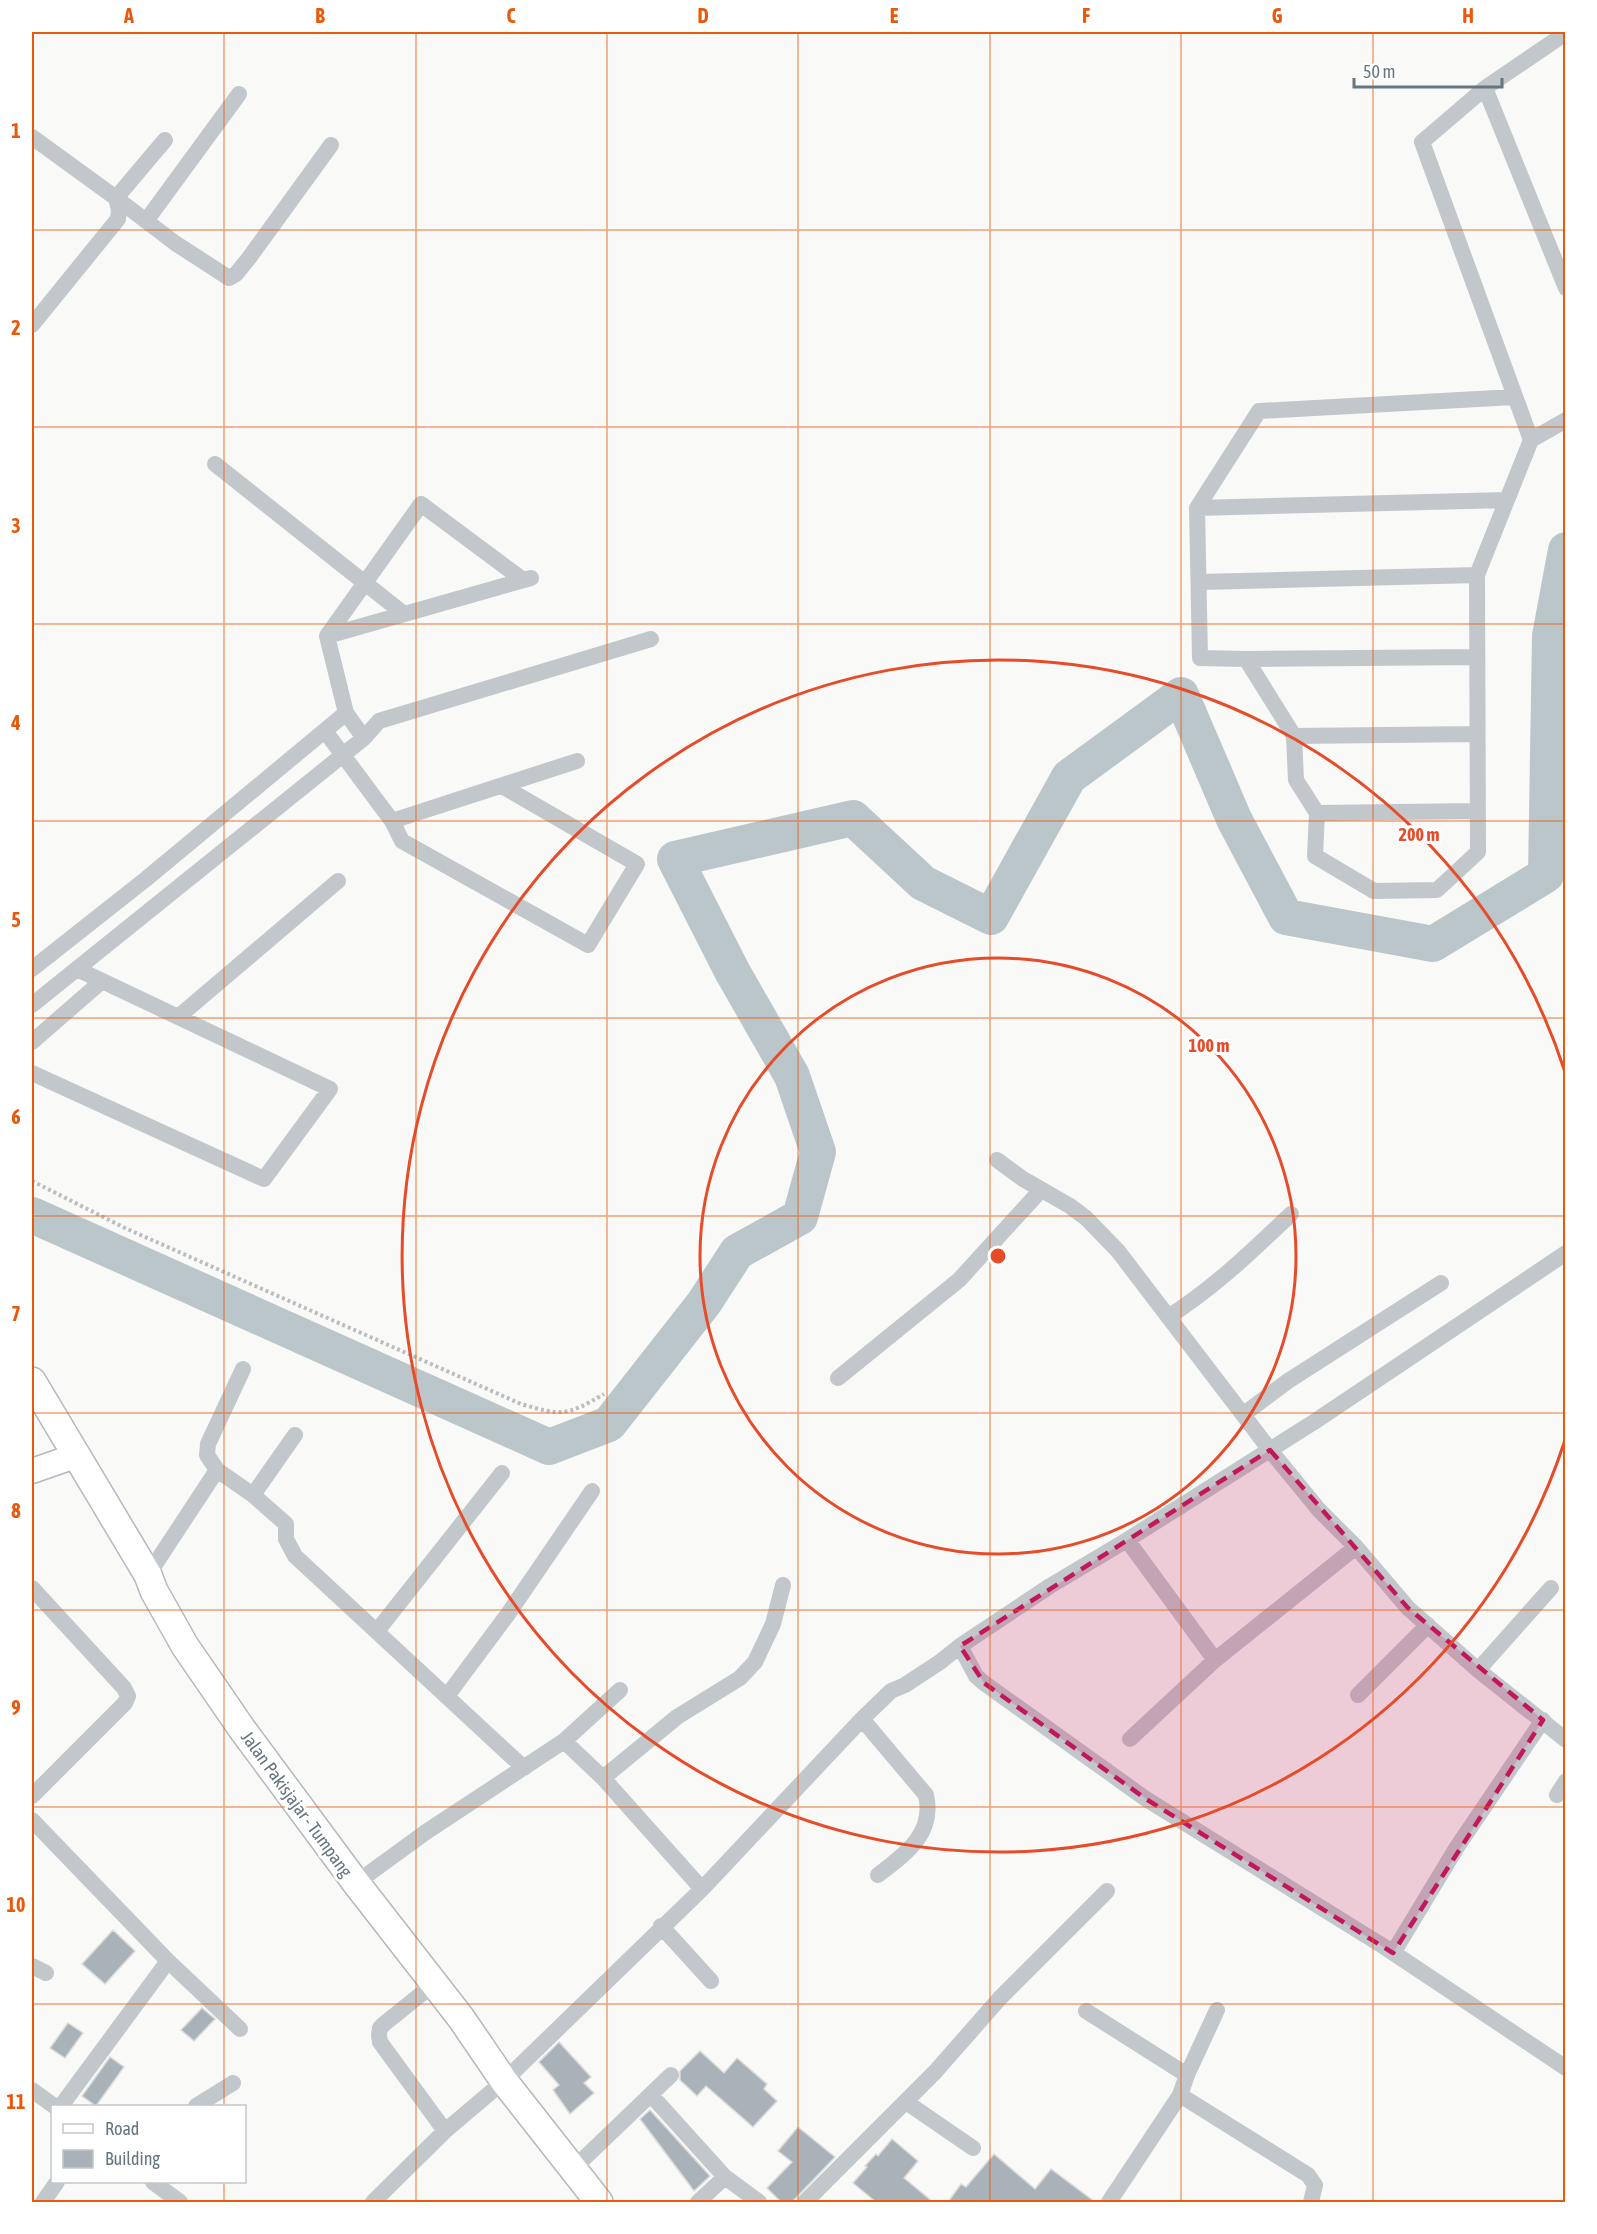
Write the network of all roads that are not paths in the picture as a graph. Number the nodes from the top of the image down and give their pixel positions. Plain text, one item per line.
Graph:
1 (1566, 33) edge
2 (1485, 88) junction
3 (239, 94) dead end
4 (32, 137) edge
5 (165, 141) dead end
6 (331, 145) dead end
7 (116, 198) junction
8 (146, 221) junction
9 (1566, 288) edge
10 (32, 325) edge
11 (1514, 397) junction
12 (1566, 420) edge
13 (1531, 440) junction
14 (216, 464) dead end
15 (1508, 500) junction
16 (1197, 508) junction
17 (1476, 575) junction
18 (1199, 582) junction
19 (364, 584) junction
20 (404, 614) junction
21 (327, 636) junction
22 (651, 639) dead end
23 (1477, 657) junction
24 (1246, 659) junction
25 (346, 713) junction
26 (325, 731) junction
27 (1478, 734) junction
28 (1294, 736) junction
29 (363, 738) junction
30 (343, 755) junction
31 (577, 761) dead end
32 (259, 786) junction
33 (502, 786) junction
34 (278, 807) junction
35 (1478, 811) junction
36 (1317, 813) junction
37 (392, 821) junction
38 (146, 879) junction
39 (338, 881) dead end
40 (163, 900) junction
41 (36, 966) edge
42 (77, 969) junction
43 (102, 981) junction
44 (57, 984) junction
45 (32, 1005) edge
46 (178, 1017) junction
47 (32, 1042) edge
48 (32, 1073) edge
49 (996, 1160) dead end
50 (1041, 1190) junction
51 (1291, 1214) dead end
52 (1566, 1253) edge
53 (1440, 1283) dead end
54 (1168, 1317) junction
55 (243, 1369) dead end
56 (838, 1378) dead end
57 (32, 1381) edge
58 (1244, 1414) junction
59 (295, 1435) dead end
60 (1270, 1450) junction
61 (75, 1456) junction
62 (217, 1470) junction
63 (32, 1471) edge
64 (502, 1473) dead end
65 (592, 1491) dead end
66 (253, 1495) junction
67 (1127, 1540) junction
68 (1356, 1547) junction
69 (148, 1575) junction
70 (783, 1585) dead end
71 (32, 1588) edge
72 (1551, 1588) dead end
73 (1428, 1625) junction
74 (377, 1631) junction
75 (960, 1646) junction
76 (1215, 1660) junction
77 (1478, 1670) junction
78 (620, 1690) dead end
79 (1358, 1695) dead end
80 (447, 1696) junction
81 (862, 1719) junction
82 (1543, 1720) junction
83 (1130, 1739) dead end
84 (1566, 1740) edge
85 (564, 1741) junction
86 (524, 1768) junction
87 (603, 1778) junction
88 (1566, 1780) edge
89 (1557, 1795) dead end
90 (32, 1796) edge
91 (32, 1820) edge
92 (878, 1875) dead end
93 (356, 1883) junction
94 (702, 1889) junction
95 (1107, 1891) dead end
96 (661, 1926) junction
97 (1393, 1953) junction
98 (168, 1961) junction
99 (711, 1981) dead end
100 (435, 1983) junction
101 (1217, 2010) dead end
102 (1086, 2011) dead end
103 (240, 2029) dead end
104 (1565, 2065) edge
105 (671, 2075) dead end
106 (1187, 2075) junction
107 (504, 2081) junction
108 (233, 2083) dead end
109 (32, 2090) edge
110 (651, 2095) junction
111 (1180, 2095) junction
112 (906, 2102) junction
113 (53, 2105) edge
114 (61, 2105) edge
115 (198, 2105) edge
116 (445, 2131) junction
117 (973, 2148) dead end
118 (573, 2169) junction
119 (725, 2177) junction
120 (56, 2183) edge
121 (156, 2183) edge
122 (43, 2202) edge
123 (180, 2202) edge
124 (373, 2202) edge
125 (599, 2202) edge
126 (698, 2202) edge
127 (759, 2202) edge
128 (805, 2202) edge
129 (1109, 2202) edge
130 (1311, 2202) edge

1 - 2 street
2 - 9 street
2 - 11 street
3 - 8 street
4 - 7 street
5 - 7 street
6 - 8 street
7 - 8 street
7 - 10 street
11 - 13 street
11 - 16 street
12 - 13 street
13 - 15 street
14 - 19 street
15 - 16 street
15 - 17 street
16 - 18 street
17 - 18 street
17 - 23 street
18 - 24 street
19 - 20 street
19 - 20 street
19 - 21 street
20 - 21 street
21 - 25 street
22 - 29 street
23 - 24 street
23 - 27 street
24 - 28 street
25 - 26 street
25 - 29 street
26 - 30 street
26 - 32 street
27 - 28 street
27 - 35 street
28 - 36 street
29 - 30 street
30 - 34 street
30 - 37 street
31 - 33 street
32 - 34 street
32 - 38 street
33 - 37 street
33 - 37 street
34 - 40 street
35 - 36 street
35 - 36 street
38 - 40 street
38 - 41 street
39 - 46 street
40 - 42 street
41 - 44 street
42 - 43 street
42 - 44 street
43 - 46 street
43 - 47 street
44 - 45 street
46 - 48 street
49 - 50 street
50 - 54 street
50 - 56 street
51 - 54 street
52 - 60 street
53 - 58 street
54 - 58 street
55 - 62 street
57 - 61 main road, Jalan Pakisjajar - Tumpang
58 - 60 street
59 - 66 street
60 - 67 street
60 - 68 street
61 - 63 street
61 - 69 main road, Jalan Pakisjajar - Tumpang
62 - 66 street
62 - 69 street
64 - 74 street
65 - 80 street
66 - 74 street
67 - 75 street
67 - 76 street
68 - 73 street
68 - 76 street
69 - 93 main road, Jalan Pakisjajar - Tumpang
70 - 87 street
71 - 90 street
72 - 77 street
73 - 77 street
73 - 79 street
74 - 80 street
75 - 81 street
75 - 97 street
76 - 83 street
77 - 82 street
78 - 85 street
80 - 86 street
81 - 92 street
81 - 94 street
82 - 84 street
82 - 97 street
85 - 86 street
85 - 87 street
86 - 93 street
87 - 94 street
88 - 89 street
91 - 98 street
93 - 100 main road, Jalan Pakisjajar - Tumpang
94 - 96 street
95 - 112 street
96 - 99 street
96 - 107 street
97 - 104 street
98 - 103 street
98 - 114 street
100 - 107 main road, Jalan Pakisjajar - Tumpang
100 - 116 street
101 - 106 street
102 - 106 street
105 - 110 street
106 - 111 street
107 - 116 street
107 - 118 main road, Jalan Pakisjajar - Tumpang
108 - 115 street
109 - 113 street
110 - 118 street
110 - 119 street
111 - 129 street
111 - 130 street
112 - 117 street
112 - 128 street
116 - 124 street
118 - 125 main road, Jalan Pakisjajar - Tumpang
119 - 126 street
119 - 127 street
120 - 122 street
121 - 123 street

